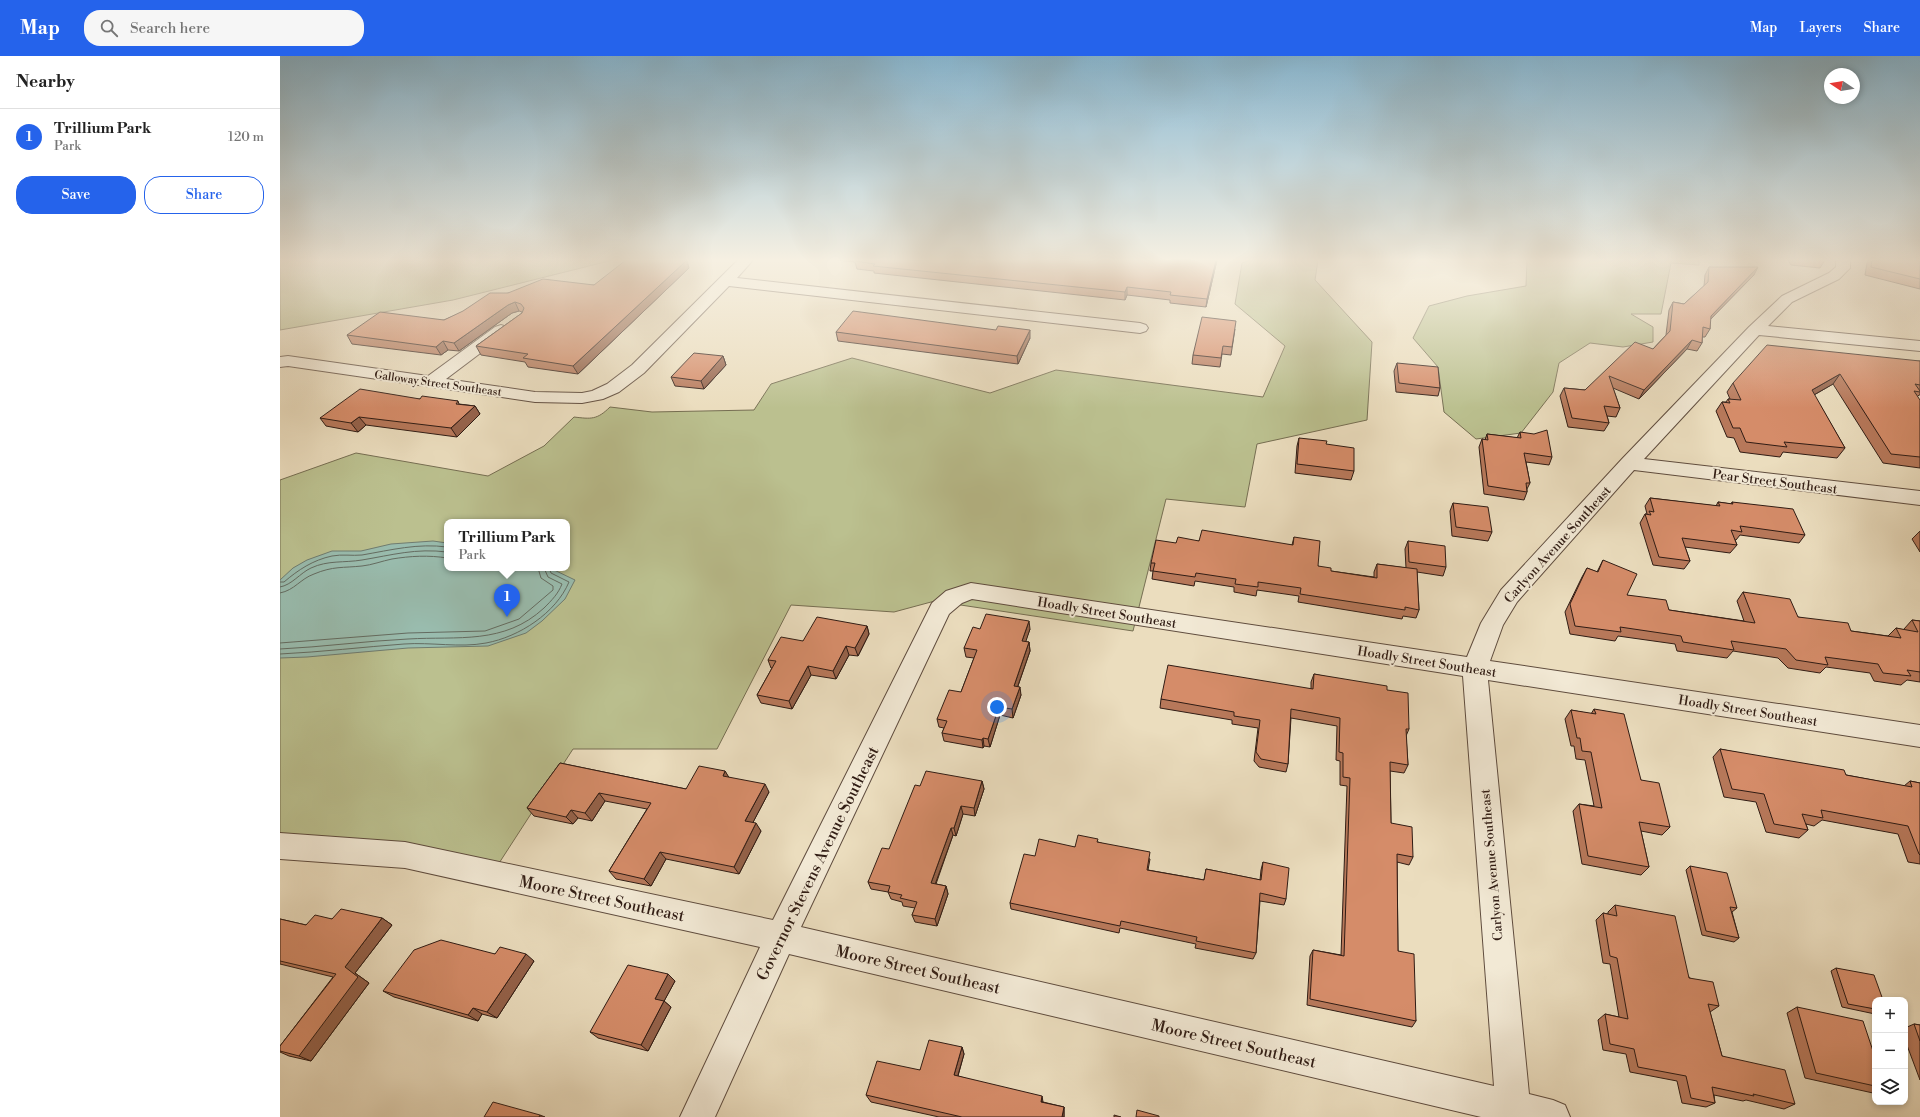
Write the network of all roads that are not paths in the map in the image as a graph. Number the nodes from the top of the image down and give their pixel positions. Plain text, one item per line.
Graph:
1 (697, 310) edge
2 (977, 310) edge
3 (1776, 310) edge
4 (513, 321) edge
5 (1140, 328) dead end
6 (1755, 330) junction
7 (1920, 346) edge
8 (280, 362) edge
9 (431, 382) junction
10 (1629, 463) junction
11 (1920, 498) edge
12 (940, 609) joint
13 (1475, 668) junction
14 (1920, 736) edge
15 (280, 846) edge
16 (781, 937) junction
17 (1514, 1112) edge
18 (697, 1117) edge
19 (1552, 1117) edge

1 - 9 street, Galloway Street Southeast
2 - 5 street
3 - 6 street, Carlyon Avenue Southeast
4 - 9 street
6 - 7 street
6 - 10 street, Carlyon Avenue Southeast
8 - 9 street, Galloway Street Southeast
10 - 11 street, Pear Street Southeast
10 - 13 street, Carlyon Avenue Southeast
12 - 13 street, Hoadly Street Southeast
12 - 16 street, Governor Stevens Avenue Southeast
13 - 14 street, Hoadly Street Southeast
13 - 17 street, Carlyon Avenue Southeast
15 - 16 street, Moore Street Southeast
16 - 17 street, Moore Street Southeast
16 - 18 street, Governor Stevens Avenue Southeast
17 - 19 street, Moore Street Southeast

